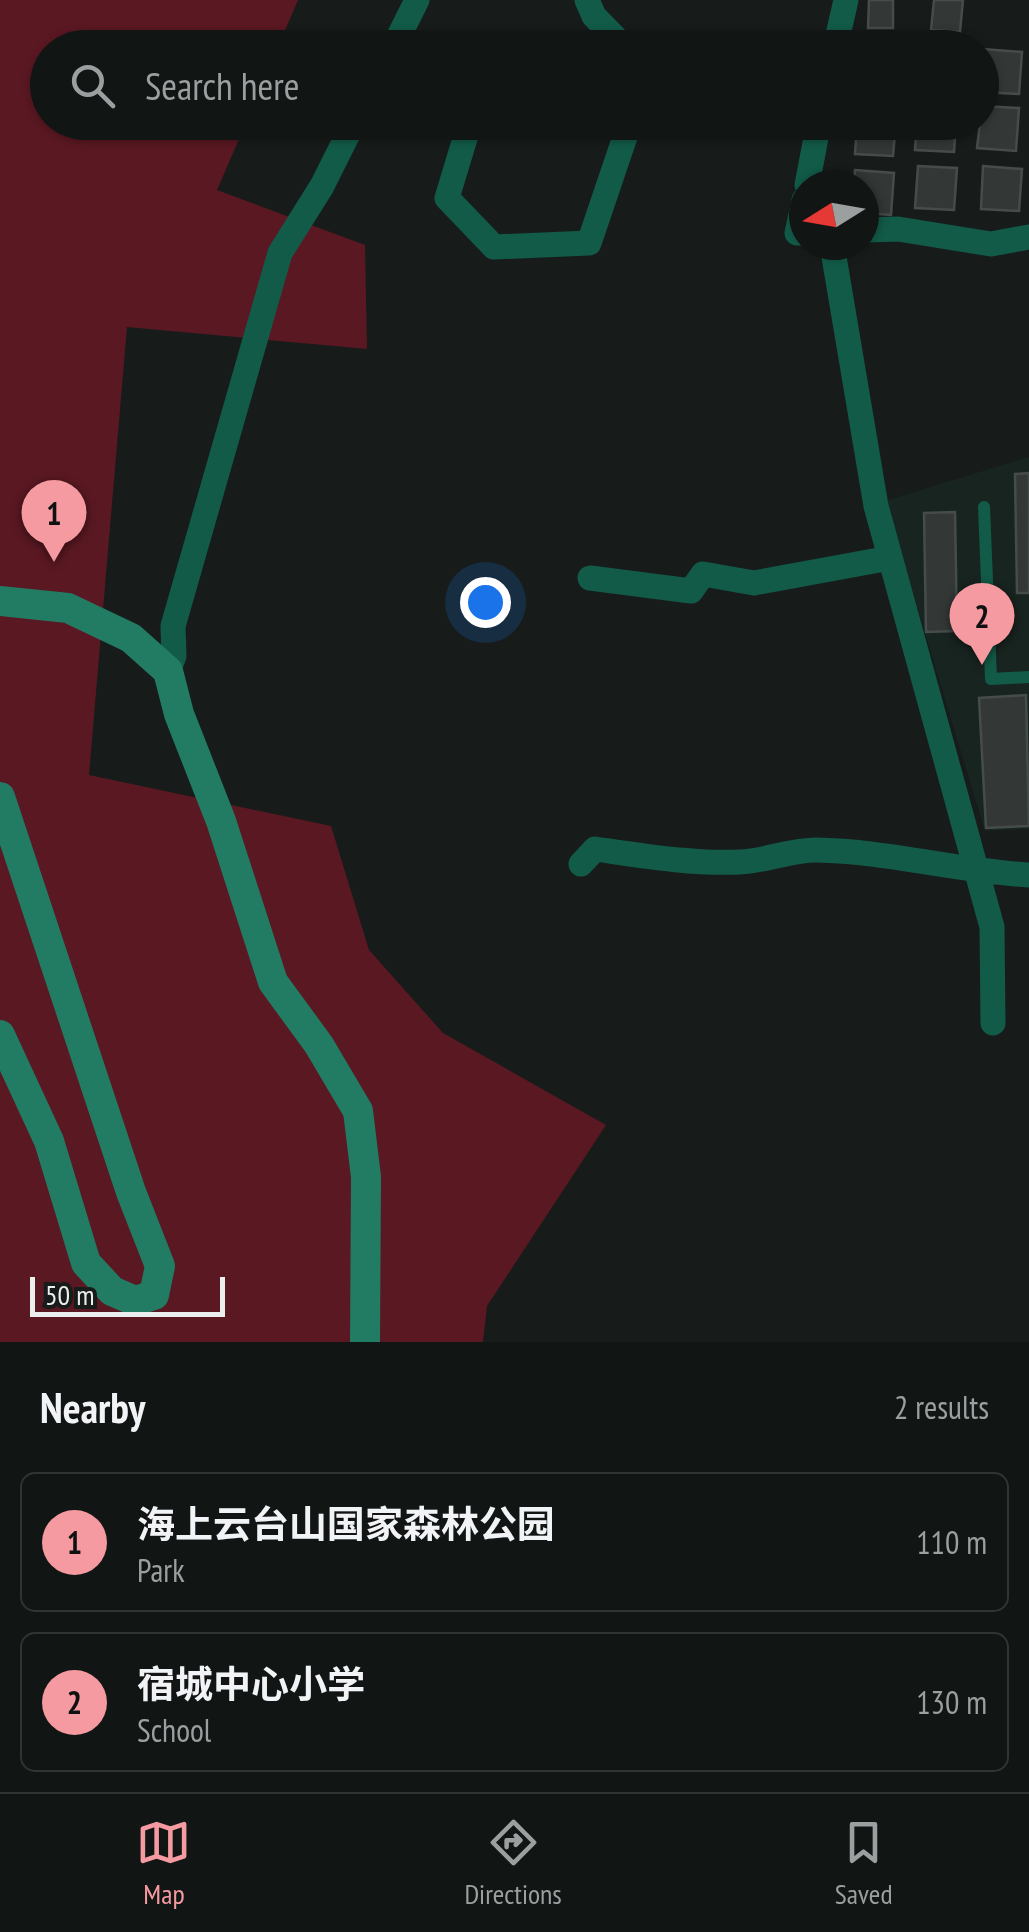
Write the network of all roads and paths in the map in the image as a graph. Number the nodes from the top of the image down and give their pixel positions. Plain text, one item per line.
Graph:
1 (417, 0) edge
2 (587, 0) edge
3 (846, 0) edge
4 (402, 30) edge
5 (608, 30) edge
6 (839, 30) edge
7 (345, 140) edge
8 (465, 140) edge
9 (621, 140) edge
10 (816, 140) edge
11 (810, 170) edge
12 (879, 230) edge
13 (1029, 237) edge
14 (835, 260) edge
15 (984, 507) dead end
16 (890, 558) junction
17 (590, 578) dead end
18 (0, 601) edge
19 (168, 672) junction
20 (1029, 677) edge
21 (0, 797) edge
22 (582, 864) dead end
23 (976, 872) junction
24 (1029, 875) edge
25 (992, 1023) dead end
26 (0, 1035) edge
27 (365, 1342) edge

1 - 4 street
2 - 5 street
3 - 6 street
7 - 19 street
8 - 9 street
10 - 11 street
12 - 13 street
14 - 16 street
15 - 20 lane
16 - 17 street
16 - 23 street
18 - 19 street
19 - 27 street
21 - 26 street
22 - 23 street
23 - 24 street
23 - 25 street

